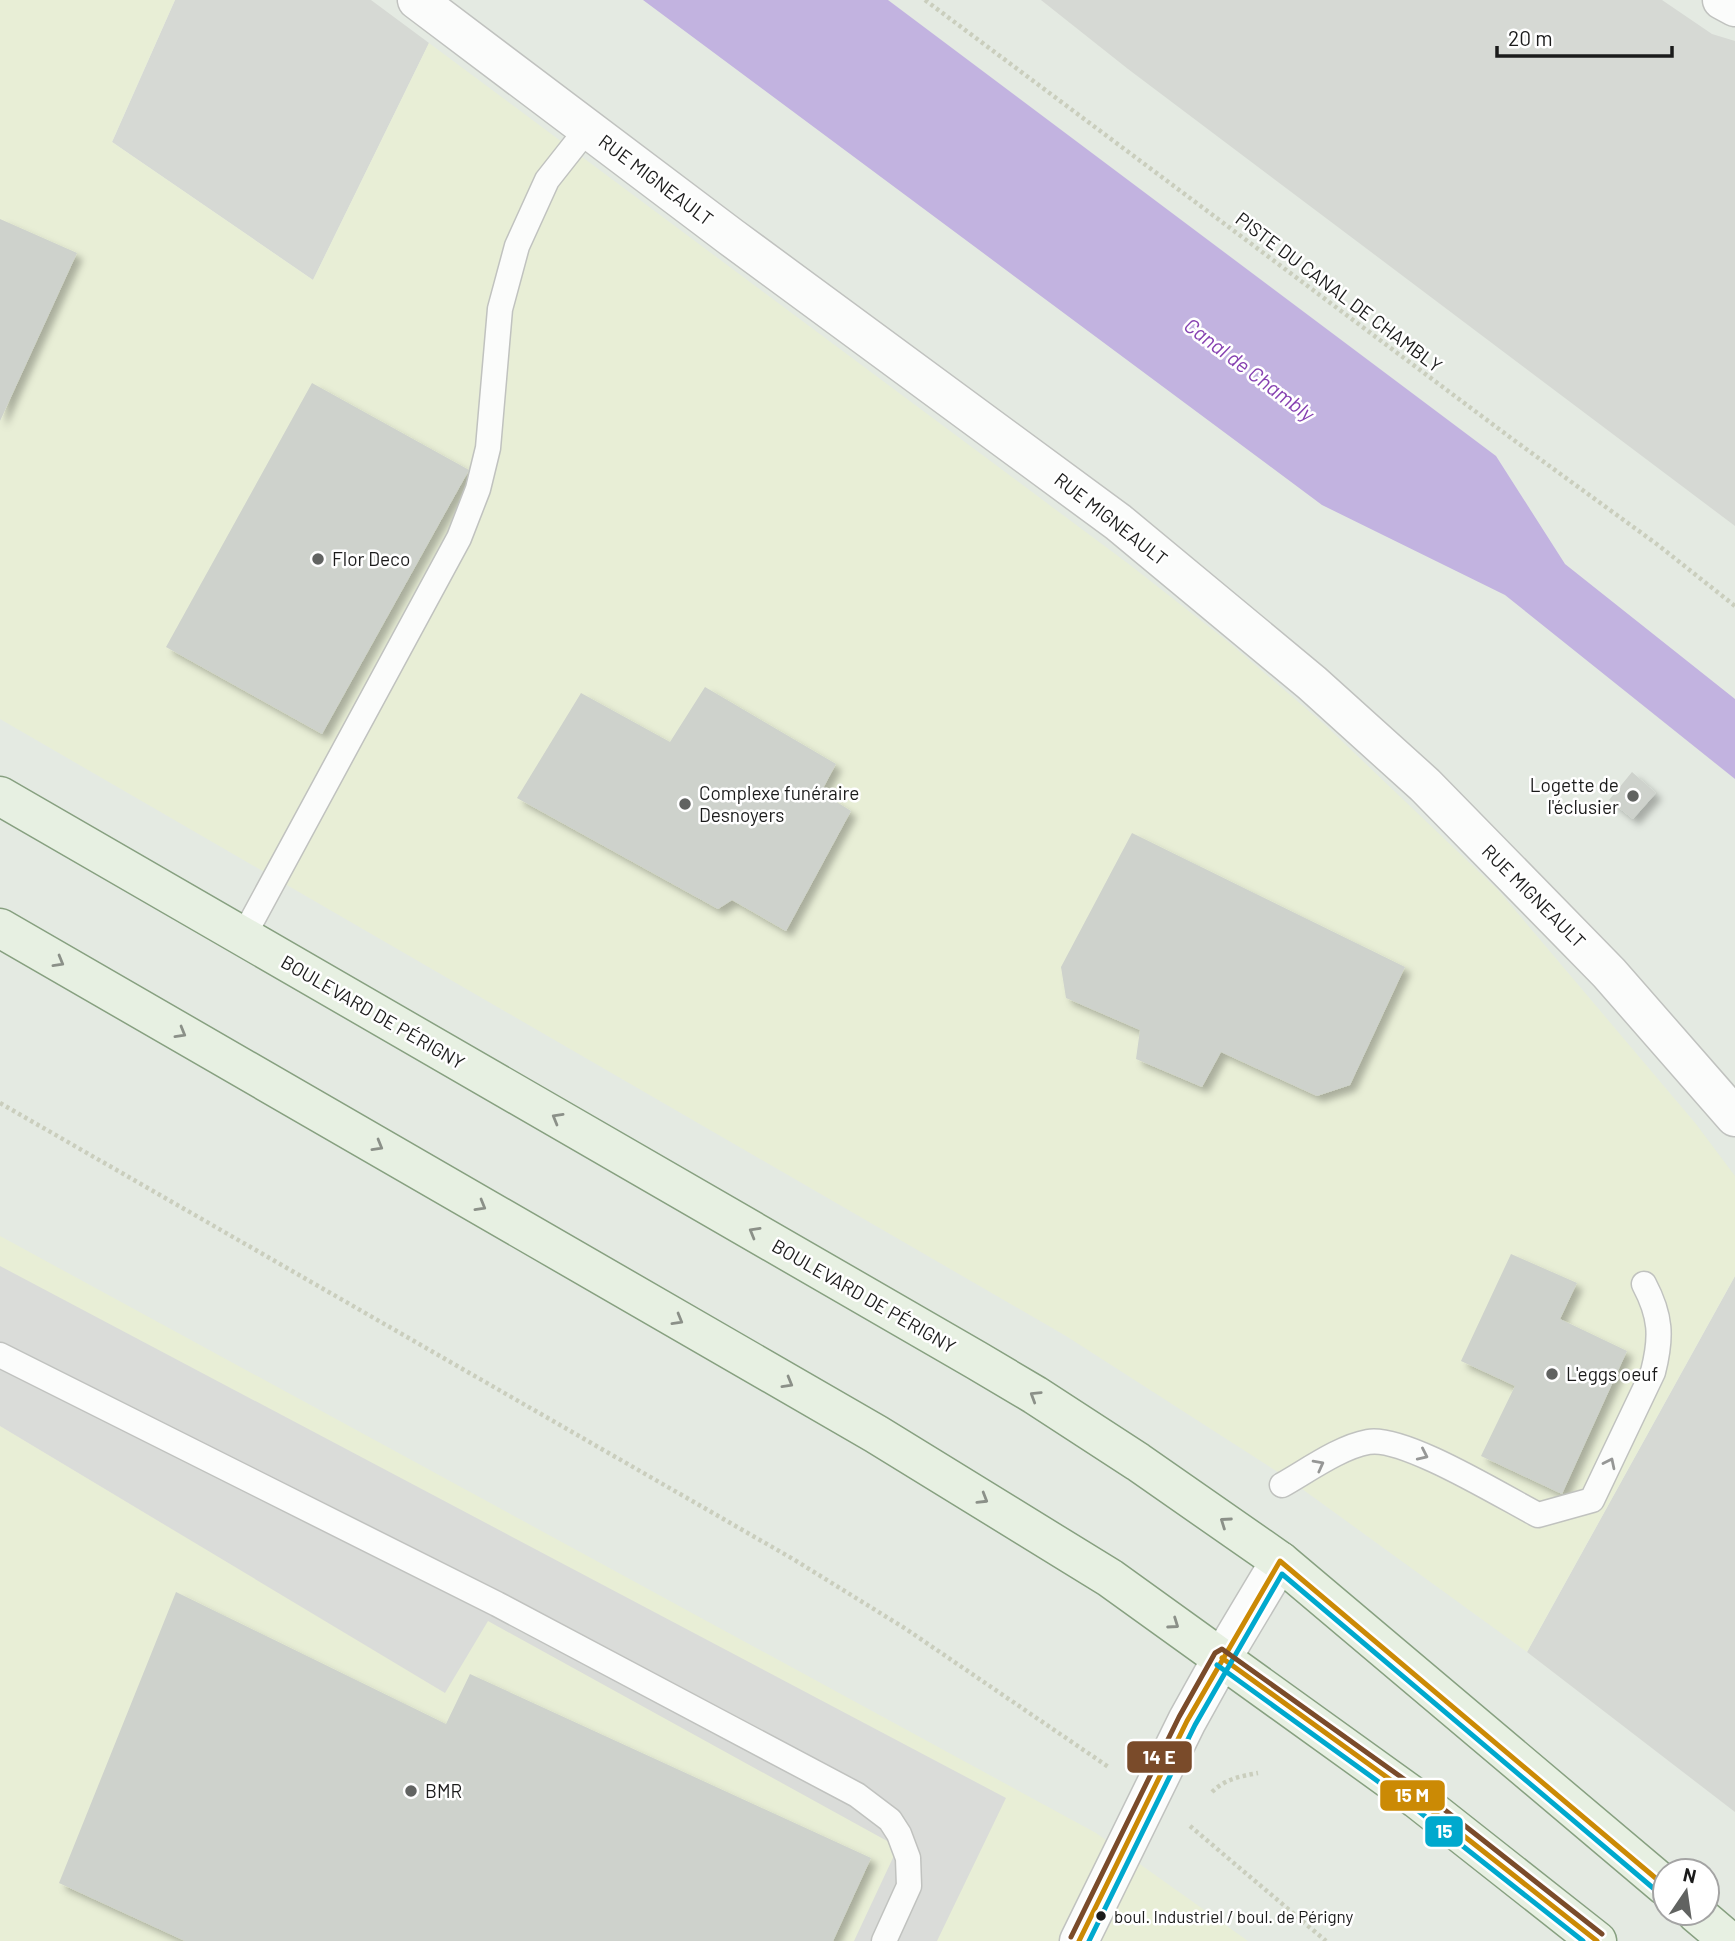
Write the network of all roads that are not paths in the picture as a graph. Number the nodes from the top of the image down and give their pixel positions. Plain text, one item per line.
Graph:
1 (417, 0) edge
2 (1722, 0) edge
3 (1735, 7) edge
4 (587, 128) junction
5 (0, 796) edge
6 (0, 928) edge
7 (243, 937) junction
8 (1735, 1117) edge
9 (1644, 1284) dead end
10 (0, 1355) edge
11 (1282, 1485) dead end
12 (1280, 1561) junction
13 (1222, 1658) junction
14 (1651, 1874) edge
15 (1712, 1927) edge
16 (884, 1941) edge
17 (1079, 1941) edge
18 (1597, 1941) edge
19 (1729, 1941) edge

1 - 4 street, RUE MIGNEAULT
2 - 3 street
4 - 7 lane
4 - 8 street, RUE MIGNEAULT
5 - 7 main road, BOULEVARD DE PÉRIGNY
6 -> 13 main road
12 -> 7 main road, BOULEVARD DE PÉRIGNY
11 -> 9 lane
10 - 16 lane
12 - 13 street
12 - 14 main road, BOULEVARD DE PÉRIGNY
13 - 17 street
13 - 18 main road
15 - 19 main road

